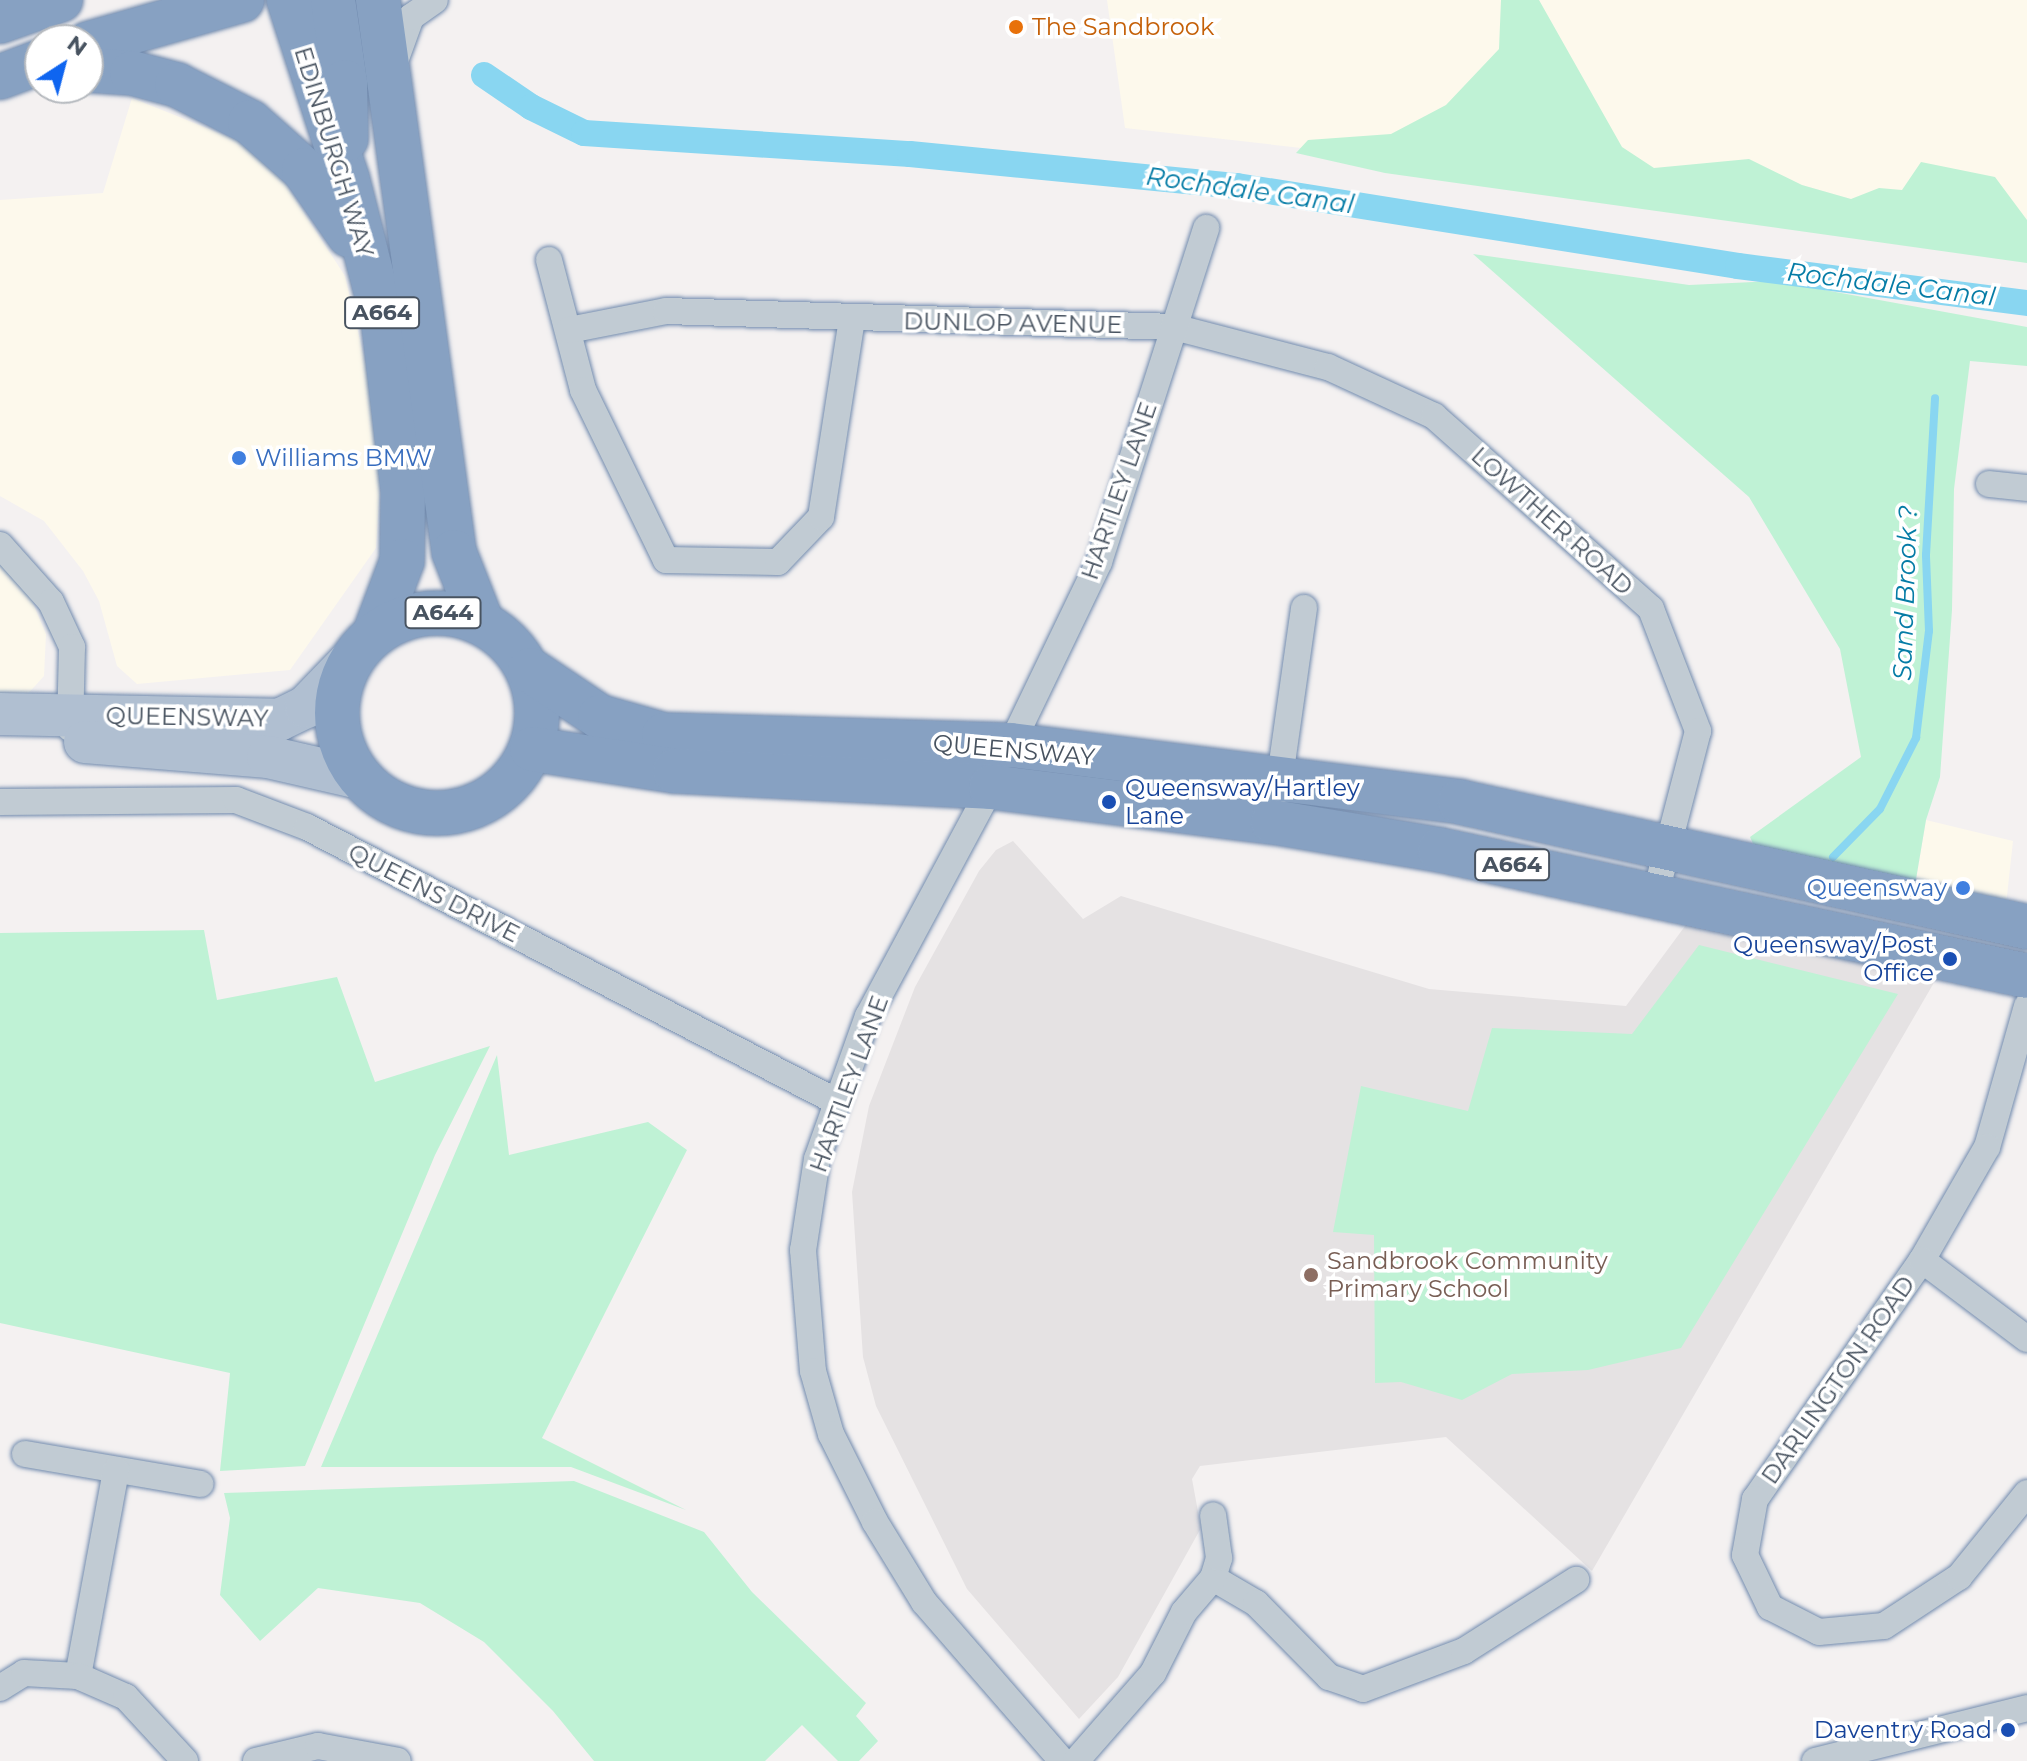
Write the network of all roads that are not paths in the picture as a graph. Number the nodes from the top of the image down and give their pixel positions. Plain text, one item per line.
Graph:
1 (60, 0) edge
2 (242, 0) edge
3 (289, 0) edge
4 (333, 0) edge
5 (378, 0) edge
6 (435, 0) edge
7 (0, 21) edge
8 (104, 39) edge
9 (104, 71) edge
10 (390, 92) junction
11 (347, 178) junction
12 (1206, 228) dead end
13 (549, 260) dead end
14 (383, 319) junction
15 (852, 320) junction
16 (1174, 327) junction
17 (569, 330) junction
18 (1989, 484) dead end
19 (2027, 488) edge
20 (0, 545) edge
21 (1304, 608) dead end
22 (481, 621) junction
23 (363, 647) junction
24 (530, 670) junction
25 (0, 714) edge
26 (70, 728) junction
27 (0, 742) edge
28 (1011, 745) junction
29 (532, 749) junction
30 (360, 778) junction
31 (1279, 779) junction
32 (991, 787) junction
33 (0, 802) edge
34 (1273, 822) junction
35 (1669, 850) junction
36 (1655, 896) junction
37 (2027, 927) edge
38 (2027, 976) edge
39 (2027, 1006) edge
40 (837, 1102) junction
41 (1922, 1260) junction
42 (2027, 1339) edge
43 (25, 1454) dead end
44 (116, 1470) junction
45 (200, 1484) dead end
46 (2027, 1493) edge
47 (1213, 1515) dead end
48 (1213, 1578) junction
49 (1576, 1580) dead end
50 (78, 1676) junction
51 (0, 1688) edge
52 (2027, 1708) edge
53 (185, 1761) edge
54 (256, 1761) edge
55 (398, 1761) edge
56 (1062, 1761) edge
57 (1076, 1761) edge
58 (1815, 1761) edge

1 - 7 highway
2 - 8 highway
3 - 11 highway, EDINBURGH WAY / A664
4 - 11 highway, A664
5 - 10 highway, EDINBURGH WAY / A664
6 - 10 street
9 - 14 highway
10 - 22 highway, EDINBURGH WAY / A664
11 - 14 highway, EDINBURGH WAY / A664
12 - 16 street, HARTLEY LANE
13 - 17 street
14 - 23 highway, EDINBURGH WAY / A664
15 - 16 street, DUNLOP AVENUE
15 - 17 street, DUNLOP AVENUE
15 - 17 street
16 - 28 street, HARTLEY LANE
16 - 35 street, LOWTHER ROAD
18 - 19 street
20 - 26 street
21 - 31 street
22 - 23 highway, A644
22 - 24 highway, A644
23 - 26 main road, QUEENSWAY / A664
23 - 30 highway, A644
24 - 28 highway, QUEENSWAY / A664
24 - 29 highway, A644
25 - 26 main road, QUEENSWAY / A664
26 - 27 main road, QUEENSWAY / A664
26 - 30 main road, QUEENSWAY / A664
28 - 31 highway, QUEENSWAY / A664
29 - 30 highway, A644
29 - 32 highway, QUEENSWAY / A664
31 - 34 street
31 - 35 highway, QUEENSWAY / A664
32 - 34 highway, QUEENSWAY / A664
32 - 40 street, HARTLEY LANE
33 - 40 street, QUEENS DRIVE
34 - 36 highway, QUEENSWAY / A664
35 - 36 street, LOWTHER ROAD
35 - 37 highway, QUEENSWAY / A664
36 - 38 highway, QUEENSWAY / A664
39 - 41 street, DARLINGTON ROAD
40 - 56 street, HARTLEY LANE
41 - 42 street, DARLINGTON ROAD
41 - 46 street, DARLINGTON ROAD
43 - 44 street
44 - 45 street
44 - 50 street
47 - 48 street
48 - 49 street
48 - 57 street
50 - 51 street
50 - 53 street
52 - 58 street
54 - 55 street

